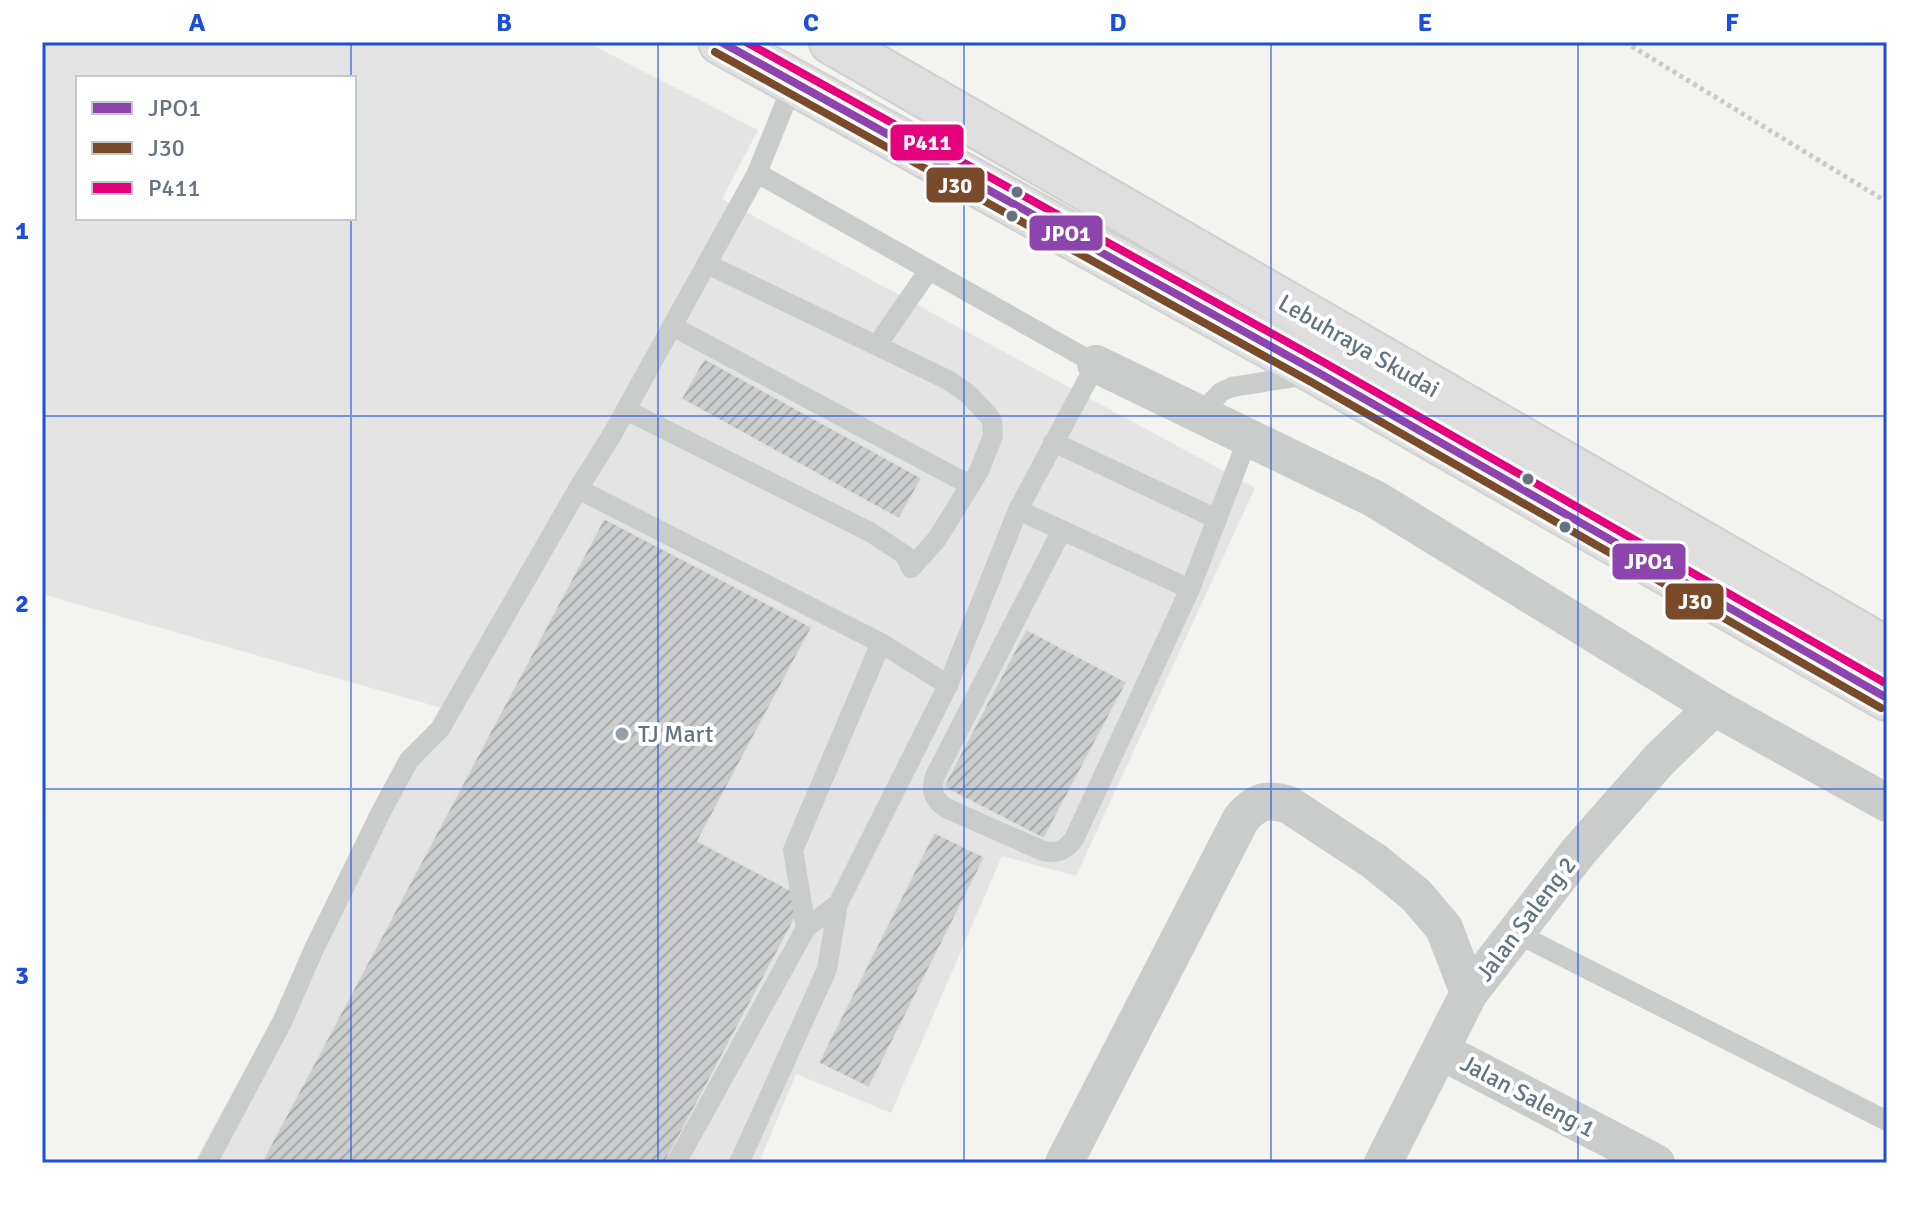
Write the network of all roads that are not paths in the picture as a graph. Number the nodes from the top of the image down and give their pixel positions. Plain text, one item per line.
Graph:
1 (721, 42) edge
2 (832, 42) edge
3 (794, 81) junction
4 (757, 173) junction
5 (707, 264) junction
6 (929, 270) junction
7 (672, 326) junction
8 (877, 345) junction
9 (1096, 364) junction
10 (1319, 373) junction
11 (626, 410) junction
12 (1200, 414) junction
13 (1248, 438) junction
14 (1053, 442) junction
15 (970, 485) junction
16 (578, 489) junction
17 (1018, 510) junction
18 (1217, 519) junction
19 (1062, 530) junction
20 (1190, 589) junction
21 (881, 643) junction
22 (1887, 650) edge
23 (948, 685) junction
24 (1887, 698) edge
25 (1714, 707) junction
26 (1887, 803) edge
27 (838, 904) junction
28 (806, 928) junction
29 (1516, 933) junction
30 (1469, 993) junction
31 (1441, 1051) junction
32 (1887, 1121) edge
33 (207, 1163) edge
34 (676, 1163) edge
35 (739, 1163) edge
36 (1064, 1163) edge
37 (1383, 1163) edge
38 (1656, 1163) edge

1 - 3 highway, Lebuhraya Skudai
2 - 22 highway, Lebuhraya Skudai
3 - 4 lane
3 - 10 highway, Lebuhraya Skudai
4 - 5 lane
4 - 6 lane
5 - 7 lane
5 - 8 lane
6 - 8 lane
6 - 9 lane
7 - 11 lane
7 - 15 lane
8 - 15 lane
9 - 12 street
9 - 14 lane
10 - 12 lane
10 - 24 highway, Lebuhraya Skudai
11 - 15 lane
11 - 16 lane
12 - 13 street
13 - 18 lane
13 - 25 street
14 - 17 lane
14 - 18 lane
16 - 21 lane
16 - 33 lane
17 - 19 lane
17 - 23 lane
18 - 20 lane
19 - 20 lane
19 - 20 lane
21 - 23 lane
21 - 28 lane
23 - 27 lane
25 - 26 street
25 - 29 street, Jalan Saleng 2
27 - 28 lane
27 - 35 lane
28 - 34 lane
29 - 30 street, Jalan Saleng 2
29 - 32 lane
30 - 31 street, Jalan Saleng 2
30 - 36 street
31 - 37 street, Jalan Saleng 2
31 - 38 street, Jalan Saleng 1

